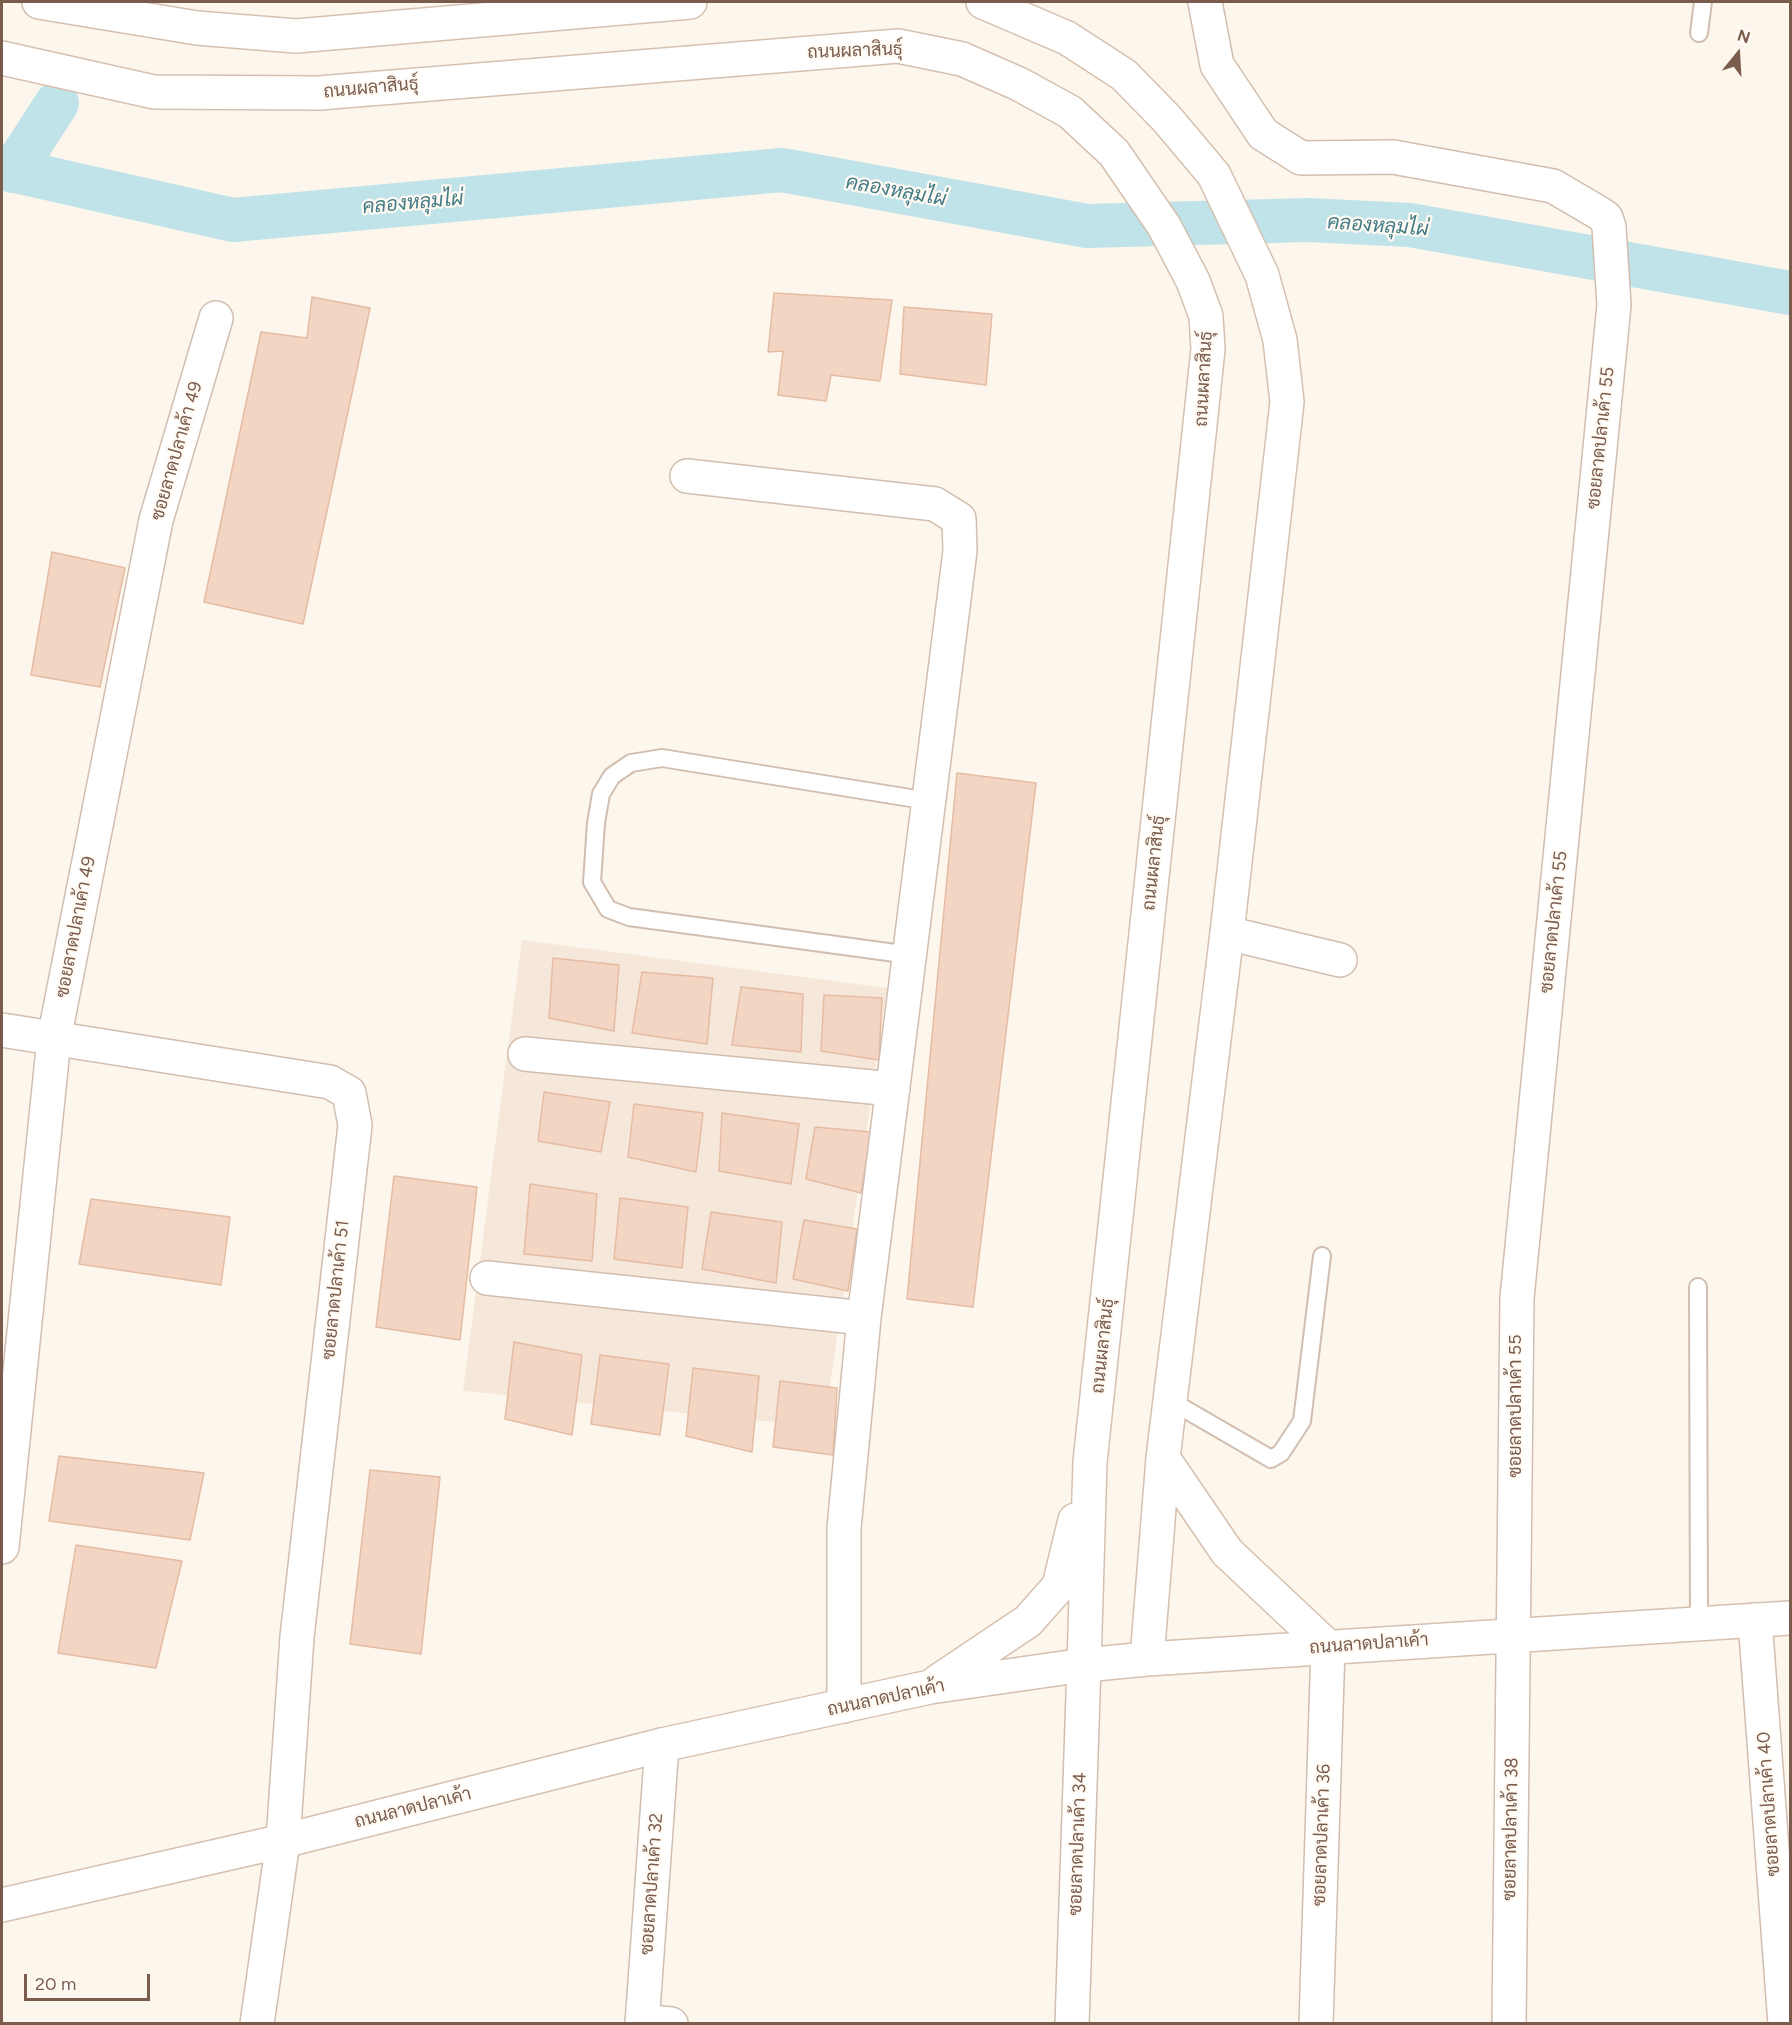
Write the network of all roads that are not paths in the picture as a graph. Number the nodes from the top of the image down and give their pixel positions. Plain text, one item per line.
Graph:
1 (39, 2) edge
2 (690, 2) edge
3 (983, 2) edge
4 (1205, 2) edge
5 (1703, 2) edge
6 (1699, 33) dead end
7 (2, 58) edge
8 (216, 318) dead end
9 (687, 476) dead end
10 (929, 801) junction
11 (1227, 933) junction
12 (909, 956) junction
13 (1340, 960) dead end
14 (2, 1030) edge
15 (54, 1039) junction
16 (525, 1054) dead end
17 (893, 1089) junction
18 (1322, 1256) dead end
19 (487, 1278) dead end
20 (1698, 1287) dead end
21 (864, 1318) junction
22 (1171, 1401) junction
23 (1163, 1458) junction
24 (1090, 1462) junction
25 (2, 1547) edge
26 (1791, 1618) edge
27 (1755, 1620) junction
28 (1699, 1624) junction
29 (1514, 1635) junction
30 (1328, 1647) junction
31 (1147, 1659) junction
32 (1084, 1665) junction
33 (930, 1687) junction
34 (844, 1706) junction
35 (662, 1745) junction
36 (283, 1841) junction
37 (2, 1910) edge
38 (652, 2023) edge
39 (257, 2024) edge
40 (1072, 2024) edge
41 (1316, 2024) edge
42 (1509, 2024) edge
43 (1785, 2024) edge

1 - 2 street
3 - 11 street
4 - 29 street, ซอยลาดปลาเค้า 55
5 - 6 lane
7 - 24 street, ถนนผลาสินธุ์
8 - 15 street, ซอยลาดปลาเค้า 49
9 - 10 street
10 - 12 street
10 - 12 lane
11 - 13 street
11 - 22 street
12 - 17 street
14 - 15 street, ซอยลาดปลาเค้า 51
15 - 25 street, ซอยลาดปลาเค้า 49
15 - 36 street, ซอยลาดปลาเค้า 51
16 - 17 street
17 - 21 street
18 - 22 lane
19 - 21 street
20 - 28 lane
21 - 34 street
22 - 23 street
23 - 30 street
23 - 31 street
24 - 32 street, ถนนผลาสินธุ์
24 - 33 street
26 - 27 street, ถนนลาดปลาเค้า
27 - 28 street, ถนนลาดปลาเค้า
27 - 43 street, ซอยลาดปลาเค้า 40
28 - 29 street, ถนนลาดปลาเค้า
29 - 30 street, ถนนลาดปลาเค้า
29 - 42 street, ซอยลาดปลาเค้า 38
30 - 31 street, ถนนลาดปลาเค้า
30 - 41 street, ซอยลาดปลาเค้า 36
31 - 32 street, ถนนลาดปลาเค้า
32 - 33 street, ถนนลาดปลาเค้า
32 - 40 street, ซอยลาดปลาเค้า 34
33 - 34 street, ถนนลาดปลาเค้า
34 - 35 street, ถนนลาดปลาเค้า
35 - 36 street, ถนนลาดปลาเค้า
35 - 38 street, ซอยลาดปลาเค้า 32
36 - 37 street, ถนนลาดปลาเค้า
36 - 39 street, ซอยลาดปลาเค้า 51

